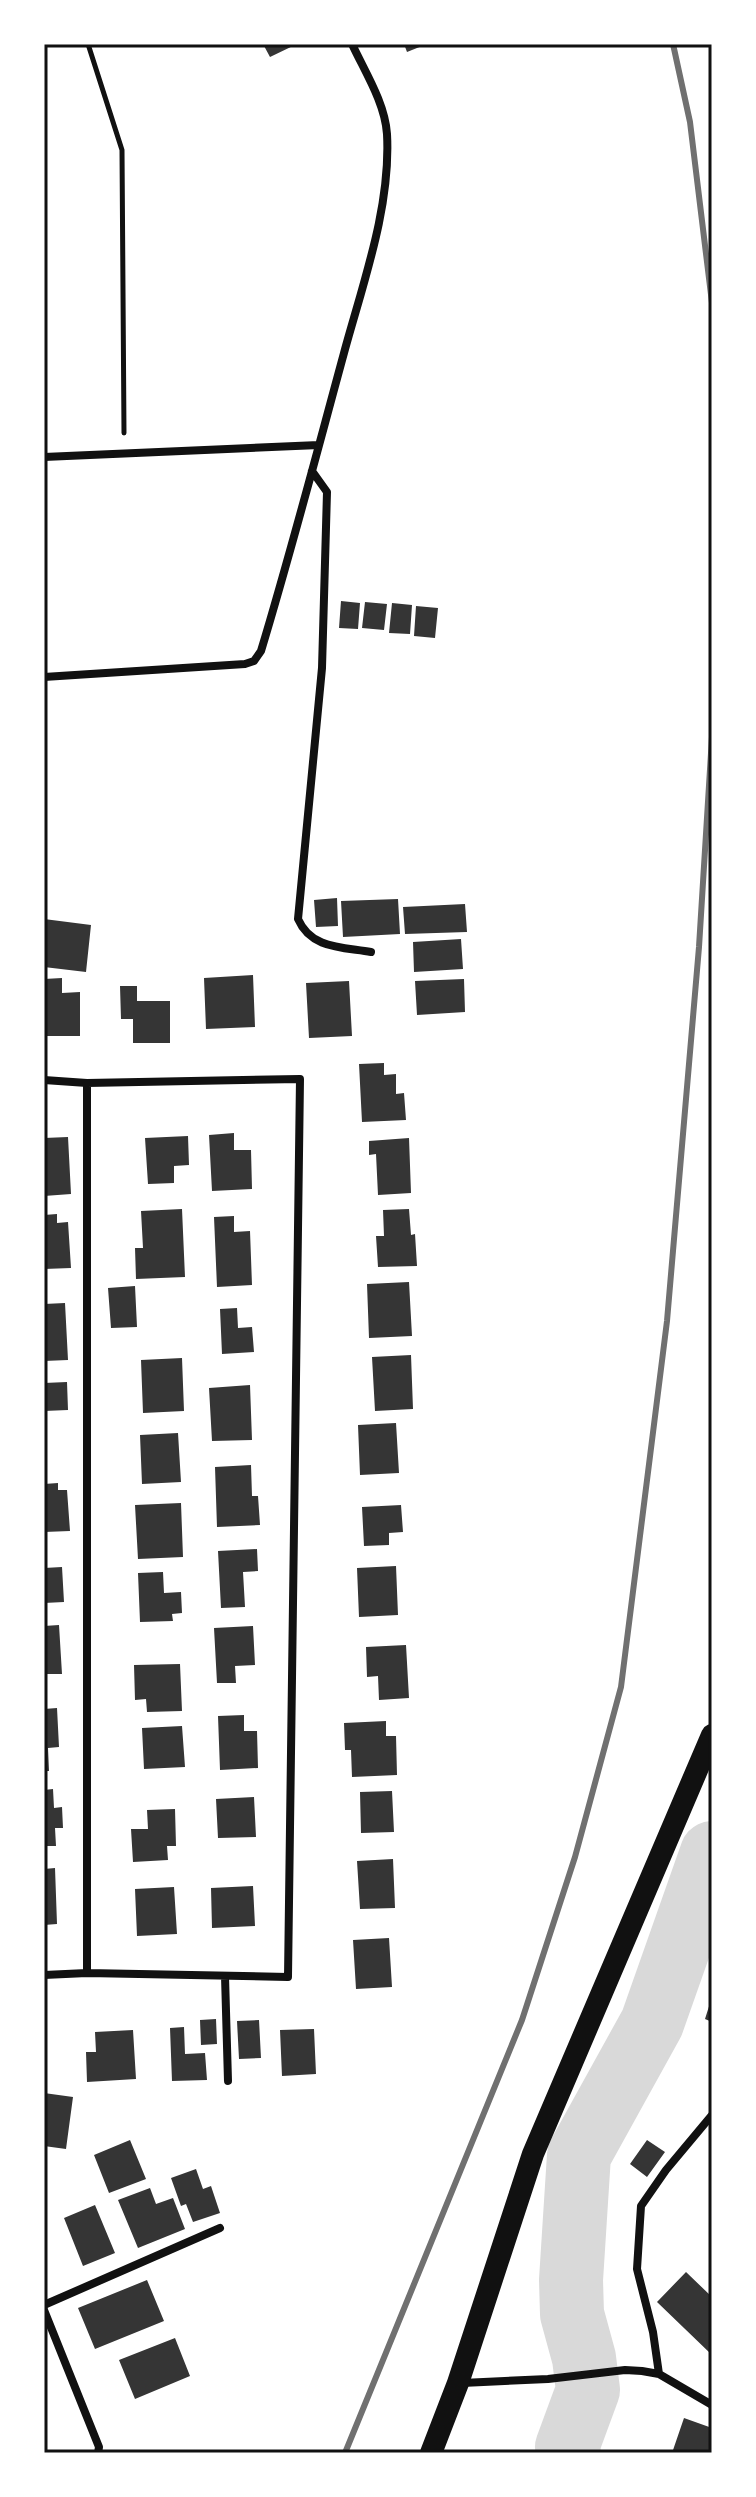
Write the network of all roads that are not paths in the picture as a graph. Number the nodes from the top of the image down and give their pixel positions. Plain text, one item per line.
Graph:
1 (352, 44) edge
2 (319, 445) junction
3 (44, 457) edge
4 (312, 471) junction
5 (44, 677) edge
6 (371, 952) dead end
7 (44, 1080) edge
8 (87, 1083) junction
9 (712, 1735) edge
10 (87, 1973) junction
11 (44, 1975) edge
12 (225, 1976) junction
13 (228, 2081) dead end
14 (712, 2115) edge
15 (220, 2228) dead end
16 (44, 2307) edge
17 (659, 2374) junction
18 (458, 2383) junction
19 (712, 2405) edge
20 (98, 2453) edge
21 (431, 2453) edge

1 - 2 street
2 - 3 street
2 - 4 street
4 - 5 street
4 - 6 street
7 - 8 street
8 - 10 street
8 - 12 street
9 - 18 highway
10 - 11 street
10 - 12 street
12 - 13 street
14 - 17 street
15 - 16 street
16 - 20 street
17 - 18 street
17 - 19 street
18 - 21 highway

